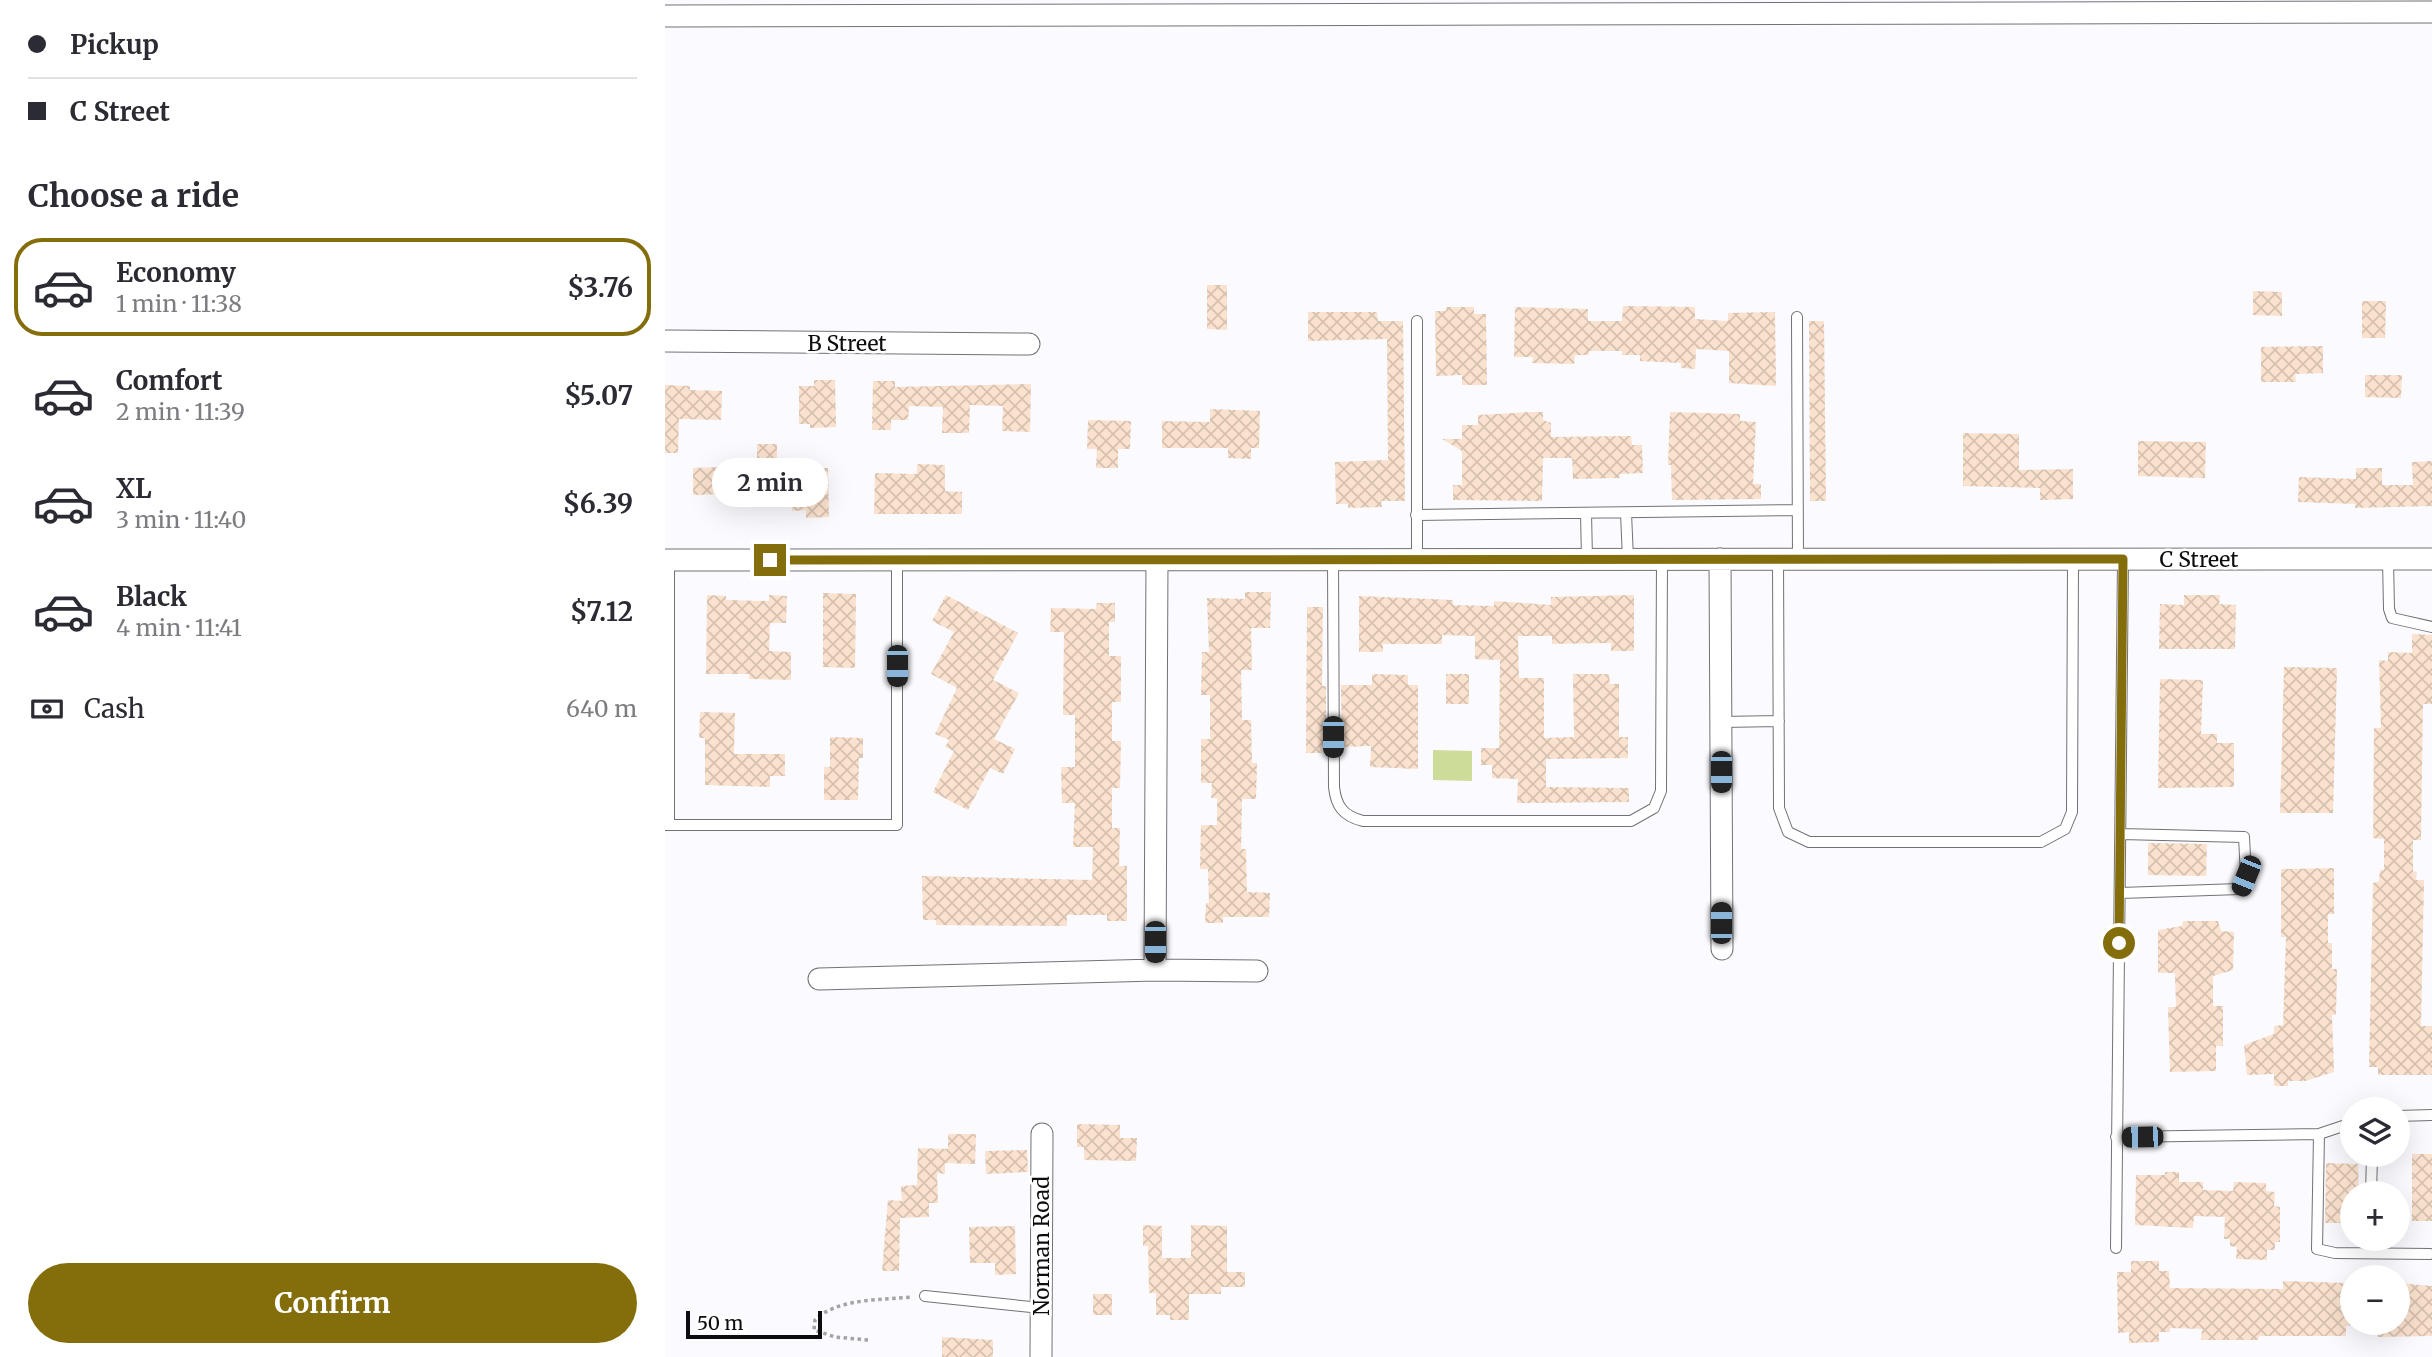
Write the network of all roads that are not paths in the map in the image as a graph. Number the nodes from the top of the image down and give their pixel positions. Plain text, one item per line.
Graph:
1 (2432, 12) edge
2 (665, 16) edge
3 (1797, 317) dead end
4 (1416, 321) dead end
5 (665, 341) edge
6 (1029, 344) dead end
7 (1797, 510) junction
8 (1586, 513) junction
9 (1626, 513) junction
10 (1416, 515) junction
11 (1788, 558) junction
12 (1333, 559) junction
13 (1417, 559) junction
14 (1587, 559) junction
15 (1628, 559) junction
16 (1662, 559) junction
17 (1720, 559) junction
18 (2073, 559) junction
19 (2123, 559) junction
20 (2388, 559) junction
21 (2432, 559) edge
22 (667, 560) edge
23 (897, 560) junction
24 (1157, 560) junction
25 (2432, 627) edge
26 (1779, 721) junction
27 (1721, 722) junction
28 (667, 825) edge
29 (2120, 834) junction
30 (2119, 894) junction
31 (1722, 948) dead end
32 (1155, 970) junction
33 (1257, 971) dead end
34 (819, 979) dead end
35 (2432, 1115) edge
36 (2410, 1116) edge
37 (2340, 1127) edge
38 (2319, 1134) junction
39 (1042, 1135) dead end
40 (2116, 1137) junction
41 (2116, 1248) dead end
42 (2370, 1253) joint
43 (2430, 1254) dead end
44 (925, 1296) road end
45 (1041, 1307) junction
46 (1041, 1357) edge

1 - 2 street
3 - 7 lane
4 - 10 lane
5 - 6 street, B Street
7 - 9 lane
7 - 11 lane
8 - 9 lane
8 - 10 lane
8 - 14 lane
9 - 15 lane
10 - 13 lane
11 - 17 street, C Street
11 - 18 street, C Street
11 - 26 lane
12 - 13 street, C Street
12 - 16 lane
12 - 24 street, C Street
13 - 14 street, C Street
14 - 15 street, C Street
15 - 16 street, C Street
16 - 17 street, C Street
17 - 27 street
18 - 19 street, C Street
18 - 26 lane
19 - 20 street, C Street
19 - 29 lane
20 - 21 street, C Street
20 - 25 lane
22 - 23 street, C Street
22 - 28 lane
23 - 24 street, C Street
23 - 28 lane
24 - 32 street
26 - 27 lane
27 - 31 street
29 - 30 lane
29 - 30 lane
30 - 40 lane
32 - 33 street
32 - 34 street
35 - 36 lane
37 - 38 lane
38 - 40 lane
38 - 42 lane
39 - 45 street, Norman Road
40 - 41 lane
42 - 43 lane
44 - 45 lane
45 - 46 street, Norman Road

